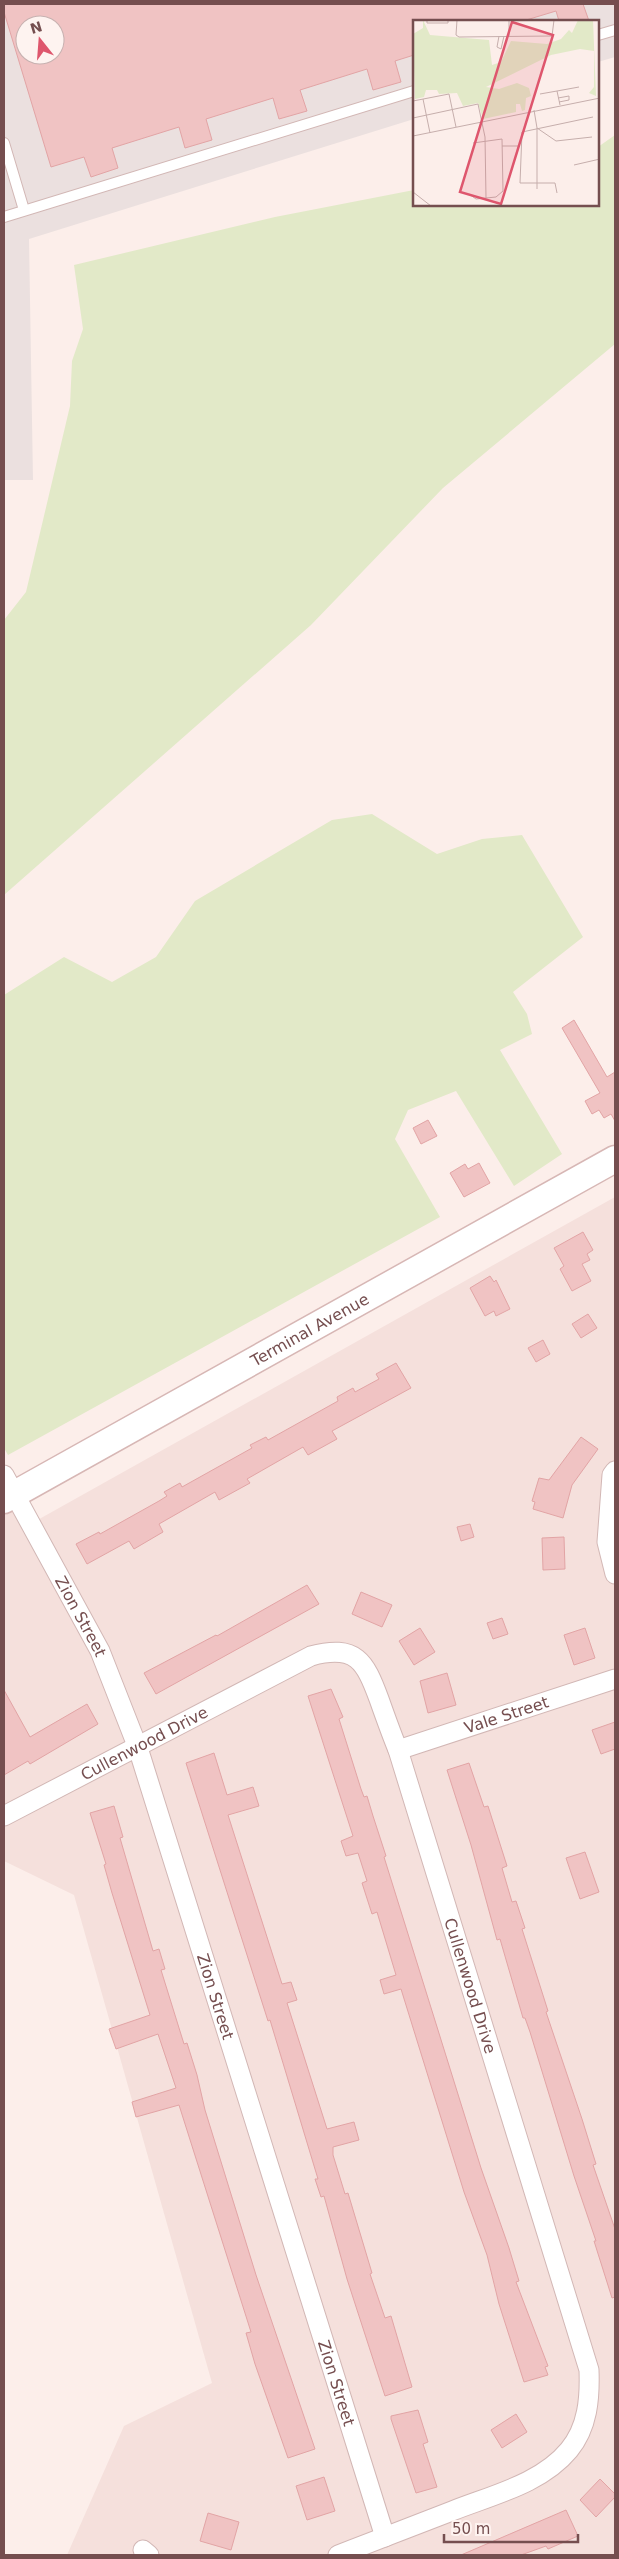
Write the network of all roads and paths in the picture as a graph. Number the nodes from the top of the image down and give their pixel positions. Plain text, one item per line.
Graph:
1 (615, 30) edge
2 (599, 35) edge
3 (413, 91) edge
4 (4, 143) edge
5 (24, 210) junction
6 (4, 216) edge
7 (615, 1160) edge
8 (614, 1473) edge
9 (7, 1490) edge
10 (615, 1574) edge
11 (615, 1679) edge
12 (138, 1748) junction
13 (398, 1750) junction
14 (4, 1816) edge
15 (384, 2537) junction
16 (338, 2555) edge

1 - 2 lane
3 - 5 lane
4 - 5 lane
5 - 6 lane
7 - 9 street, Terminal Avenue
8 - 10 street
9 - 12 street, Zion Street
11 - 13 street, Vale Street
12 - 13 street, Cullenwood Drive
12 - 14 street, Cullenwood Drive
12 - 15 street, Zion Street
13 - 15 street, Cullenwood Drive
15 - 16 street, Cullenwood Drive

